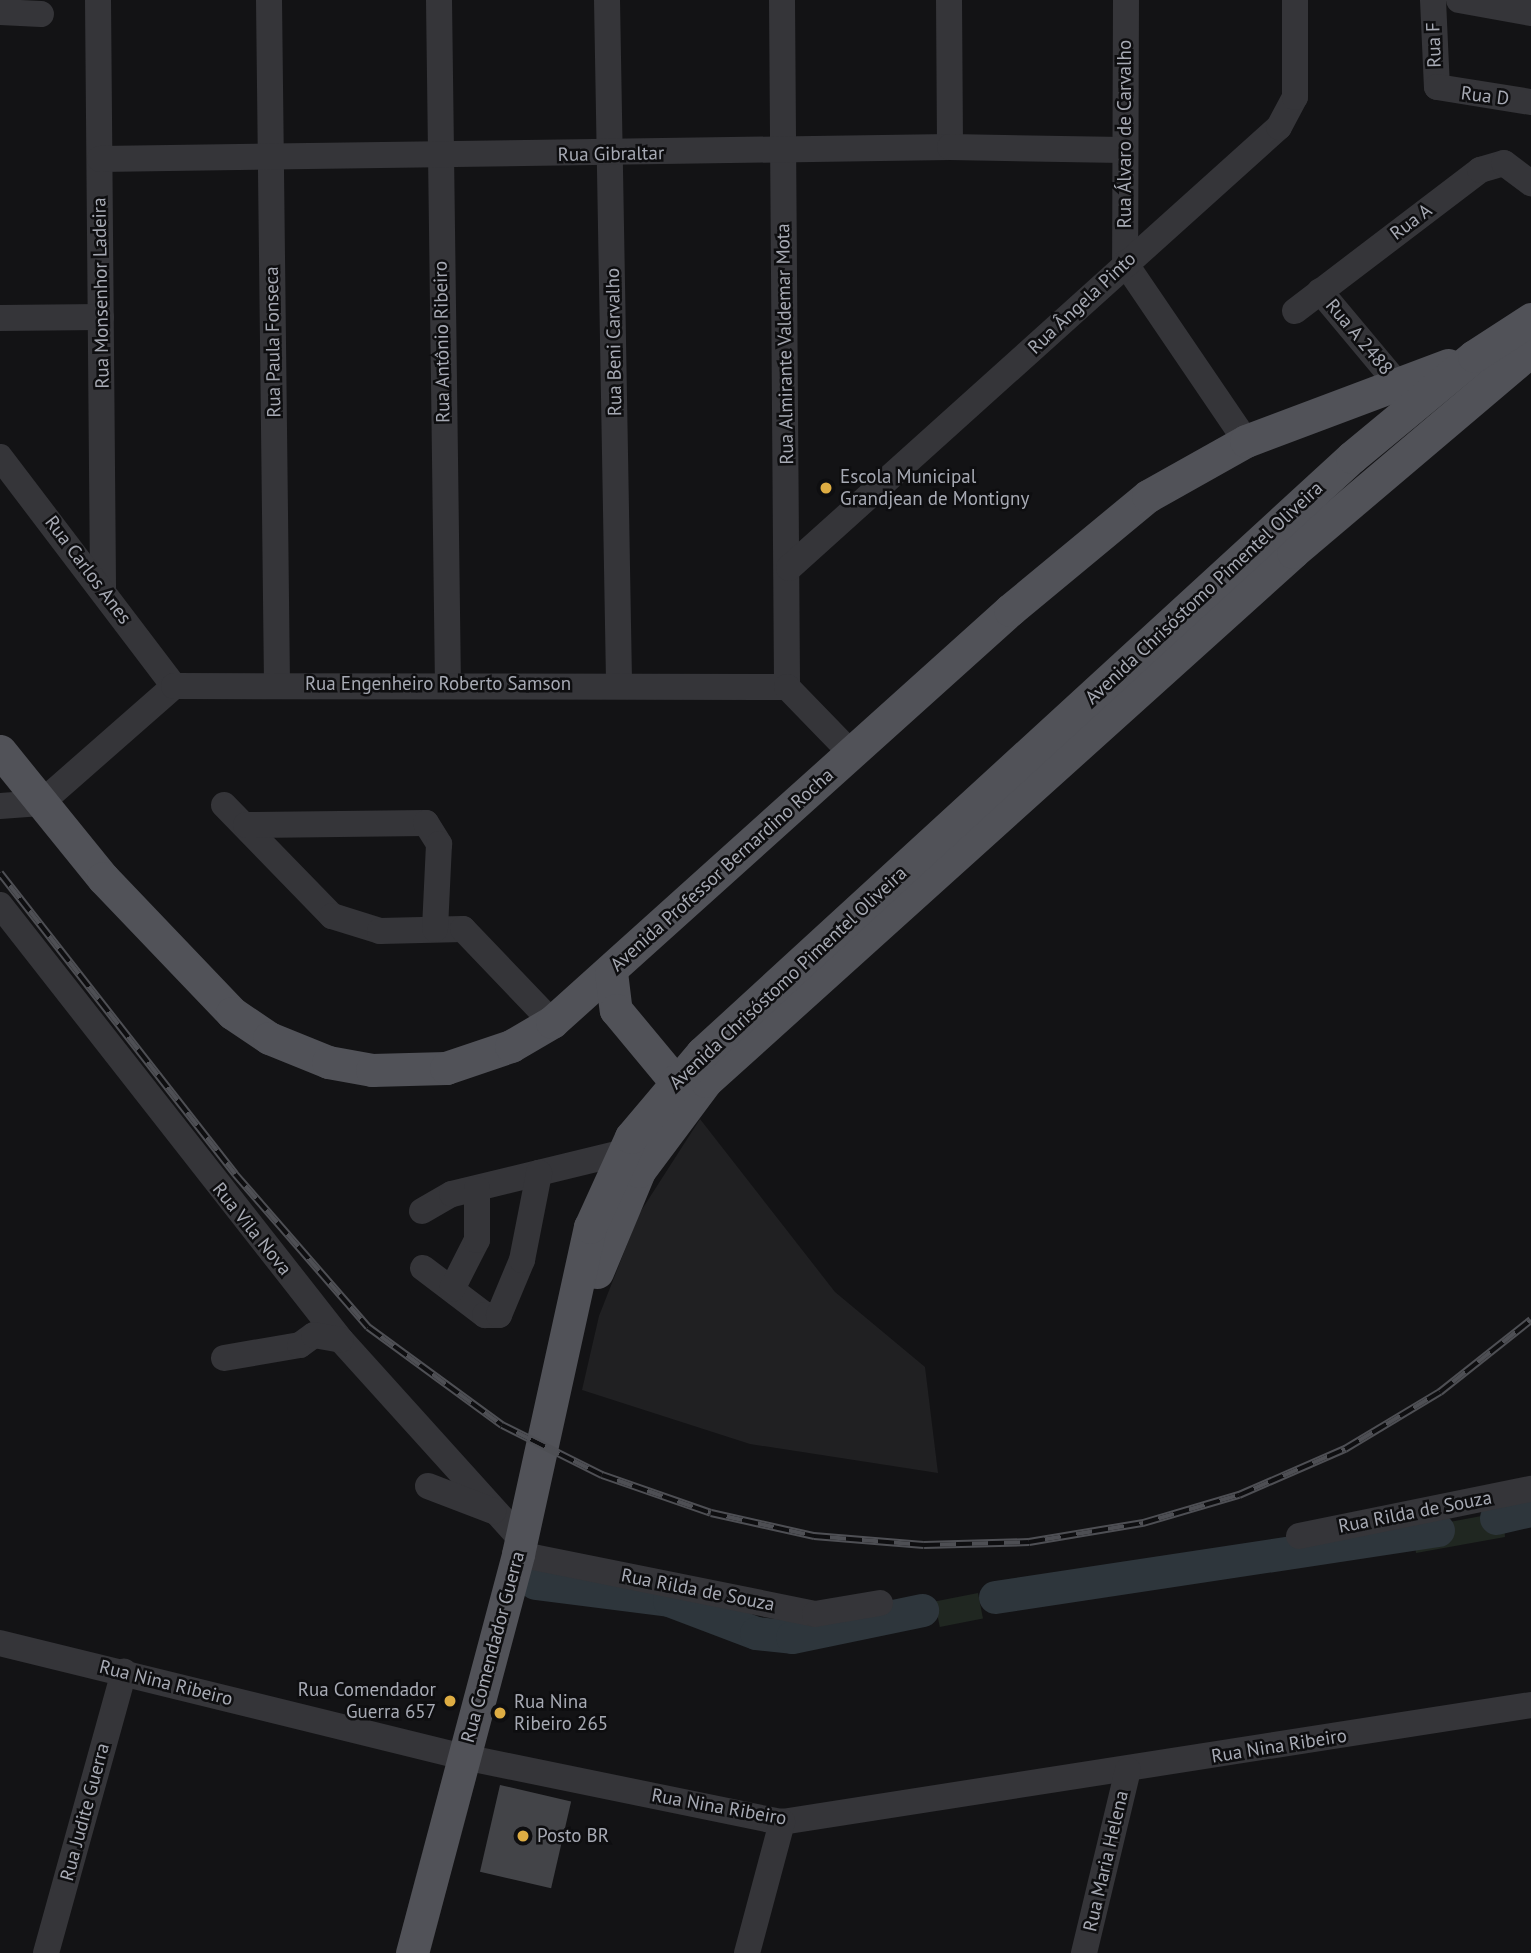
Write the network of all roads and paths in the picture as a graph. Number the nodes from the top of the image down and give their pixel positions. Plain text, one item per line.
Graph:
1 (98, 0) edge
2 (269, 0) edge
3 (439, 0) edge
4 (607, 0) edge
5 (782, 0) edge
6 (948, 0) edge
7 (1126, 0) edge
8 (1295, 0) edge
9 (1433, 0) edge
10 (1459, 0) edge
11 (5, 8) edge
12 (1531, 13) edge
13 (41, 14) dead end
14 (1440, 89) joint
15 (1531, 102) edge
16 (950, 146) junction
17 (783, 149) junction
18 (1122, 150) junction
19 (438, 155) junction
20 (611, 155) junction
21 (271, 157) junction
22 (100, 159) junction
23 (1531, 183) edge
24 (1125, 263) junction
25 (1320, 291) junction
26 (1294, 311) dead end
27 (101, 317) junction
28 (0, 318) edge
29 (1531, 319) edge
30 (1531, 350) edge
31 (1474, 356) junction
32 (1397, 383) junction
33 (1293, 421) junction
34 (1247, 441) junction
35 (0, 457) edge
36 (1352, 457) junction
37 (1309, 538) junction
38 (789, 568) junction
39 (103, 587) junction
40 (277, 683) junction
41 (448, 684) junction
42 (619, 684) junction
43 (174, 686) junction
44 (787, 687) junction
45 (0, 751) edge
46 (851, 753) junction
47 (41, 803) junction
48 (224, 805) dead end
49 (0, 806) edge
50 (246, 825) junction
51 (0, 905) edge
52 (435, 929) junction
53 (611, 972) junction
54 (616, 1010) junction
55 (562, 1013) junction
56 (690, 1081) junction
57 (620, 1153) junction
58 (540, 1173) junction
59 (477, 1189) junction
60 (422, 1211) dead end
61 (423, 1268) dead end
62 (452, 1289) junction
63 (568, 1338) junction
64 (341, 1340) junction
65 (224, 1358) dead end
66 (428, 1486) dead end
67 (1531, 1489) edge
68 (498, 1513) junction
69 (1299, 1536) dead end
70 (518, 1552) junction
71 (880, 1603) dead end
72 (0, 1643) edge
73 (124, 1672) junction
74 (1531, 1705) edge
75 (464, 1756) junction
76 (1128, 1770) junction
77 (782, 1822) junction
78 (46, 1953) edge
79 (412, 1953) edge
80 (747, 1953) edge
81 (1084, 1953) edge

1 - 22 street, Rua Monsenhor Ladeira
2 - 21 street, Rua Paula Fonseca
3 - 19 street, Rua Antônio Ribeiro
4 - 20 street, Rua Beni Carvalho
5 - 17 street, Rua Almirante Valdemar Mota
6 - 16 street
7 - 18 street, Rua Álvaro de Carvalho
8 - 24 street, Rua Ângela Pinto
9 - 14 street, Rua F
10 - 12 street
11 - 13 street
14 - 15 street, Rua D
16 - 17 street, Rua Gibraltar
16 - 18 street, Rua Gibraltar
17 - 20 street, Rua Gibraltar
17 - 38 street, Rua Almirante Valdemar Mota
18 - 24 street, Rua Álvaro de Carvalho
19 - 20 street, Rua Gibraltar
19 - 21 street, Rua Gibraltar
19 - 41 street, Rua Antônio Ribeiro
20 - 42 street, Rua Beni Carvalho
21 - 22 street, Rua Gibraltar
21 - 40 street, Rua Paula Fonseca
22 - 27 street, Rua Monsenhor Ladeira
23 - 25 street, Rua A
24 - 34 street
24 - 38 street, Rua Ângela Pinto
25 - 26 street, Rua A
25 - 32 street, Rua A 2488
27 - 28 street
27 - 39 street, Rua Monsenhor Ladeira
29 - 31 main road, Avenida Chrisóstomo Pimentel Oliveira
30 - 37 main road, Avenida Chrisóstomo Pimentel Oliveira
31 - 32 main road, Avenida Professor Bernardino Rocha
31 - 36 main road, Avenida Chrisóstomo Pimentel Oliveira
32 - 33 main road, Avenida Professor Bernardino Rocha
33 - 34 main road, Avenida Professor Bernardino Rocha
33 - 36 main road
34 - 46 main road, Avenida Professor Bernardino Rocha
35 - 39 street, Rua Carlos Anes
36 - 37 main road
36 - 56 main road, Avenida Chrisóstomo Pimentel Oliveira
37 - 56 main road, Avenida Chrisóstomo Pimentel Oliveira
38 - 44 street, Rua Almirante Valdemar Mota
39 - 43 street, Rua Carlos Anes
40 - 41 street, Rua Engenheiro Roberto Samson
40 - 43 street, Rua Engenheiro Roberto Samson
41 - 42 street, Rua Engenheiro Roberto Samson
42 - 44 street, Rua Engenheiro Roberto Samson
43 - 47 street
44 - 46 street
45 - 47 main road, Avenida Professor Bernardino Rocha
46 - 53 main road, Avenida Professor Bernardino Rocha
47 - 49 street
47 - 55 main road, Avenida Professor Bernardino Rocha
48 - 50 street
50 - 52 street
50 - 52 street
51 - 64 street, Rua Vila Nova
52 - 55 street
53 - 54 main road
53 - 55 main road, Avenida Professor Bernardino Rocha
54 - 55 main road
54 - 56 main road
56 - 57 main road, Avenida Chrisóstomo Pimentel Oliveira
56 - 63 main road, Avenida Chrisóstomo Pimentel Oliveira
57 - 58 street
57 - 63 main road, Avenida Chrisóstomo Pimentel Oliveira
58 - 59 street
58 - 62 street
59 - 60 street
59 - 62 street
61 - 62 street
63 - 70 main road, Rua Comendador Guerra
64 - 65 street
64 - 68 street, Rua Vila Nova
66 - 68 street
67 - 69 street, Rua Rilda de Souza
68 - 70 street, Rua Vila Nova
70 - 71 street, Rua Rilda de Souza
70 - 75 main road, Rua Comendador Guerra
72 - 73 street, Rua Nina Ribeiro
73 - 75 street, Rua Nina Ribeiro
73 - 78 street, Rua Judite Guerra
74 - 76 street, Rua Nina Ribeiro
75 - 77 street, Rua Nina Ribeiro
75 - 79 main road, Rua Comendador Guerra
76 - 77 street, Rua Nina Ribeiro
76 - 81 street, Rua Maria Helena
77 - 80 street

